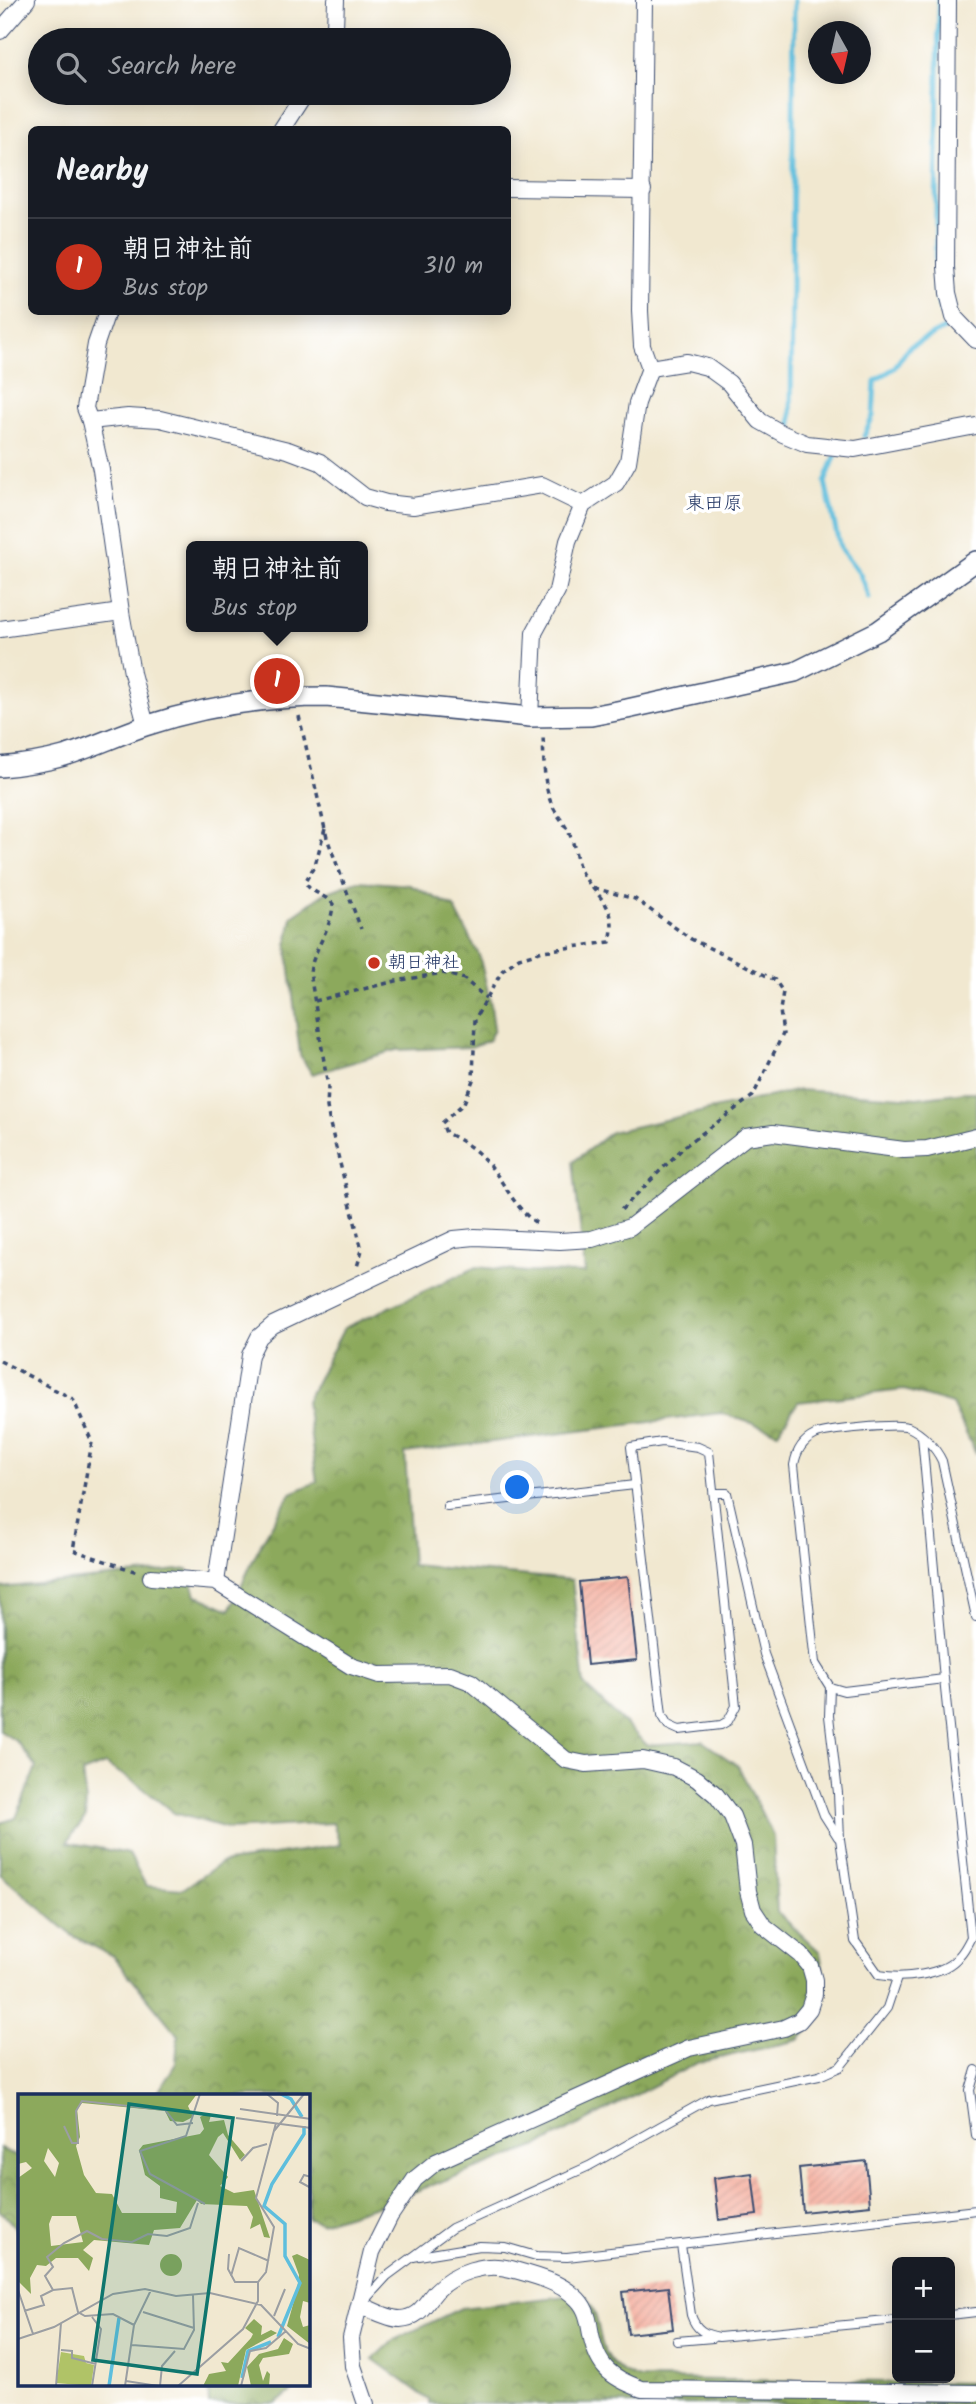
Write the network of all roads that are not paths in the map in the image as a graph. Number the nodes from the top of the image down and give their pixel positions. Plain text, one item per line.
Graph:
1 (27, 0) edge
2 (336, 0) edge
3 (644, 0) edge
4 (948, 0) edge
5 (334, 28) edge
6 (0, 31) edge
7 (297, 105) edge
8 (284, 126) edge
9 (511, 188) edge
10 (642, 190) junction
11 (106, 315) edge
12 (976, 340) edge
13 (650, 368) junction
14 (90, 421) junction
15 (976, 426) edge
16 (583, 505) junction
17 (976, 561) edge
18 (121, 612) junction
19 (0, 629) edge
20 (536, 717) junction
21 (146, 725) junction
22 (0, 767) edge
23 (976, 1137) edge
24 (922, 1437) junction
25 (635, 1485) junction
26 (713, 1493) junction
27 (447, 1506) dead end
28 (151, 1577) road end
29 (216, 1582) junction
30 (976, 1617) edge
31 (944, 1679) junction
32 (830, 1687) junction
33 (840, 1839) junction
34 (897, 1978) junction
35 (976, 2070) edge
36 (976, 2135) edge
37 (976, 2210) edge
38 (681, 2245) junction
39 (411, 2258) junction
40 (360, 2305) junction
41 (976, 2312) edge
42 (955, 2314) edge
43 (892, 2320) edge
44 (719, 2337) junction
45 (677, 2341) dead end
46 (976, 2393) edge
47 (366, 2404) edge

1 - 6 street
2 - 5 street
3 - 10 street
4 - 12 street
7 - 8 street
9 - 10 street
10 - 13 street
11 - 14 street
13 - 15 street
13 - 16 street
14 - 16 street
14 - 18 street
16 - 20 street
17 - 20 street
18 - 19 street
18 - 21 street
20 - 21 street
21 - 22 street
23 - 29 street
24 - 30 lane
24 - 31 lane
24 - 32 lane
25 - 26 lane
25 - 26 lane
25 - 27 lane
26 - 33 lane
28 - 29 street
29 - 40 street
31 - 32 lane
31 - 34 lane
32 - 33 lane
33 - 34 lane
34 - 39 lane
35 - 36 lane
37 - 38 lane
38 - 39 lane
38 - 44 lane
39 - 40 lane
40 - 46 street
40 - 47 street
41 - 42 lane
43 - 44 lane
44 - 45 lane

